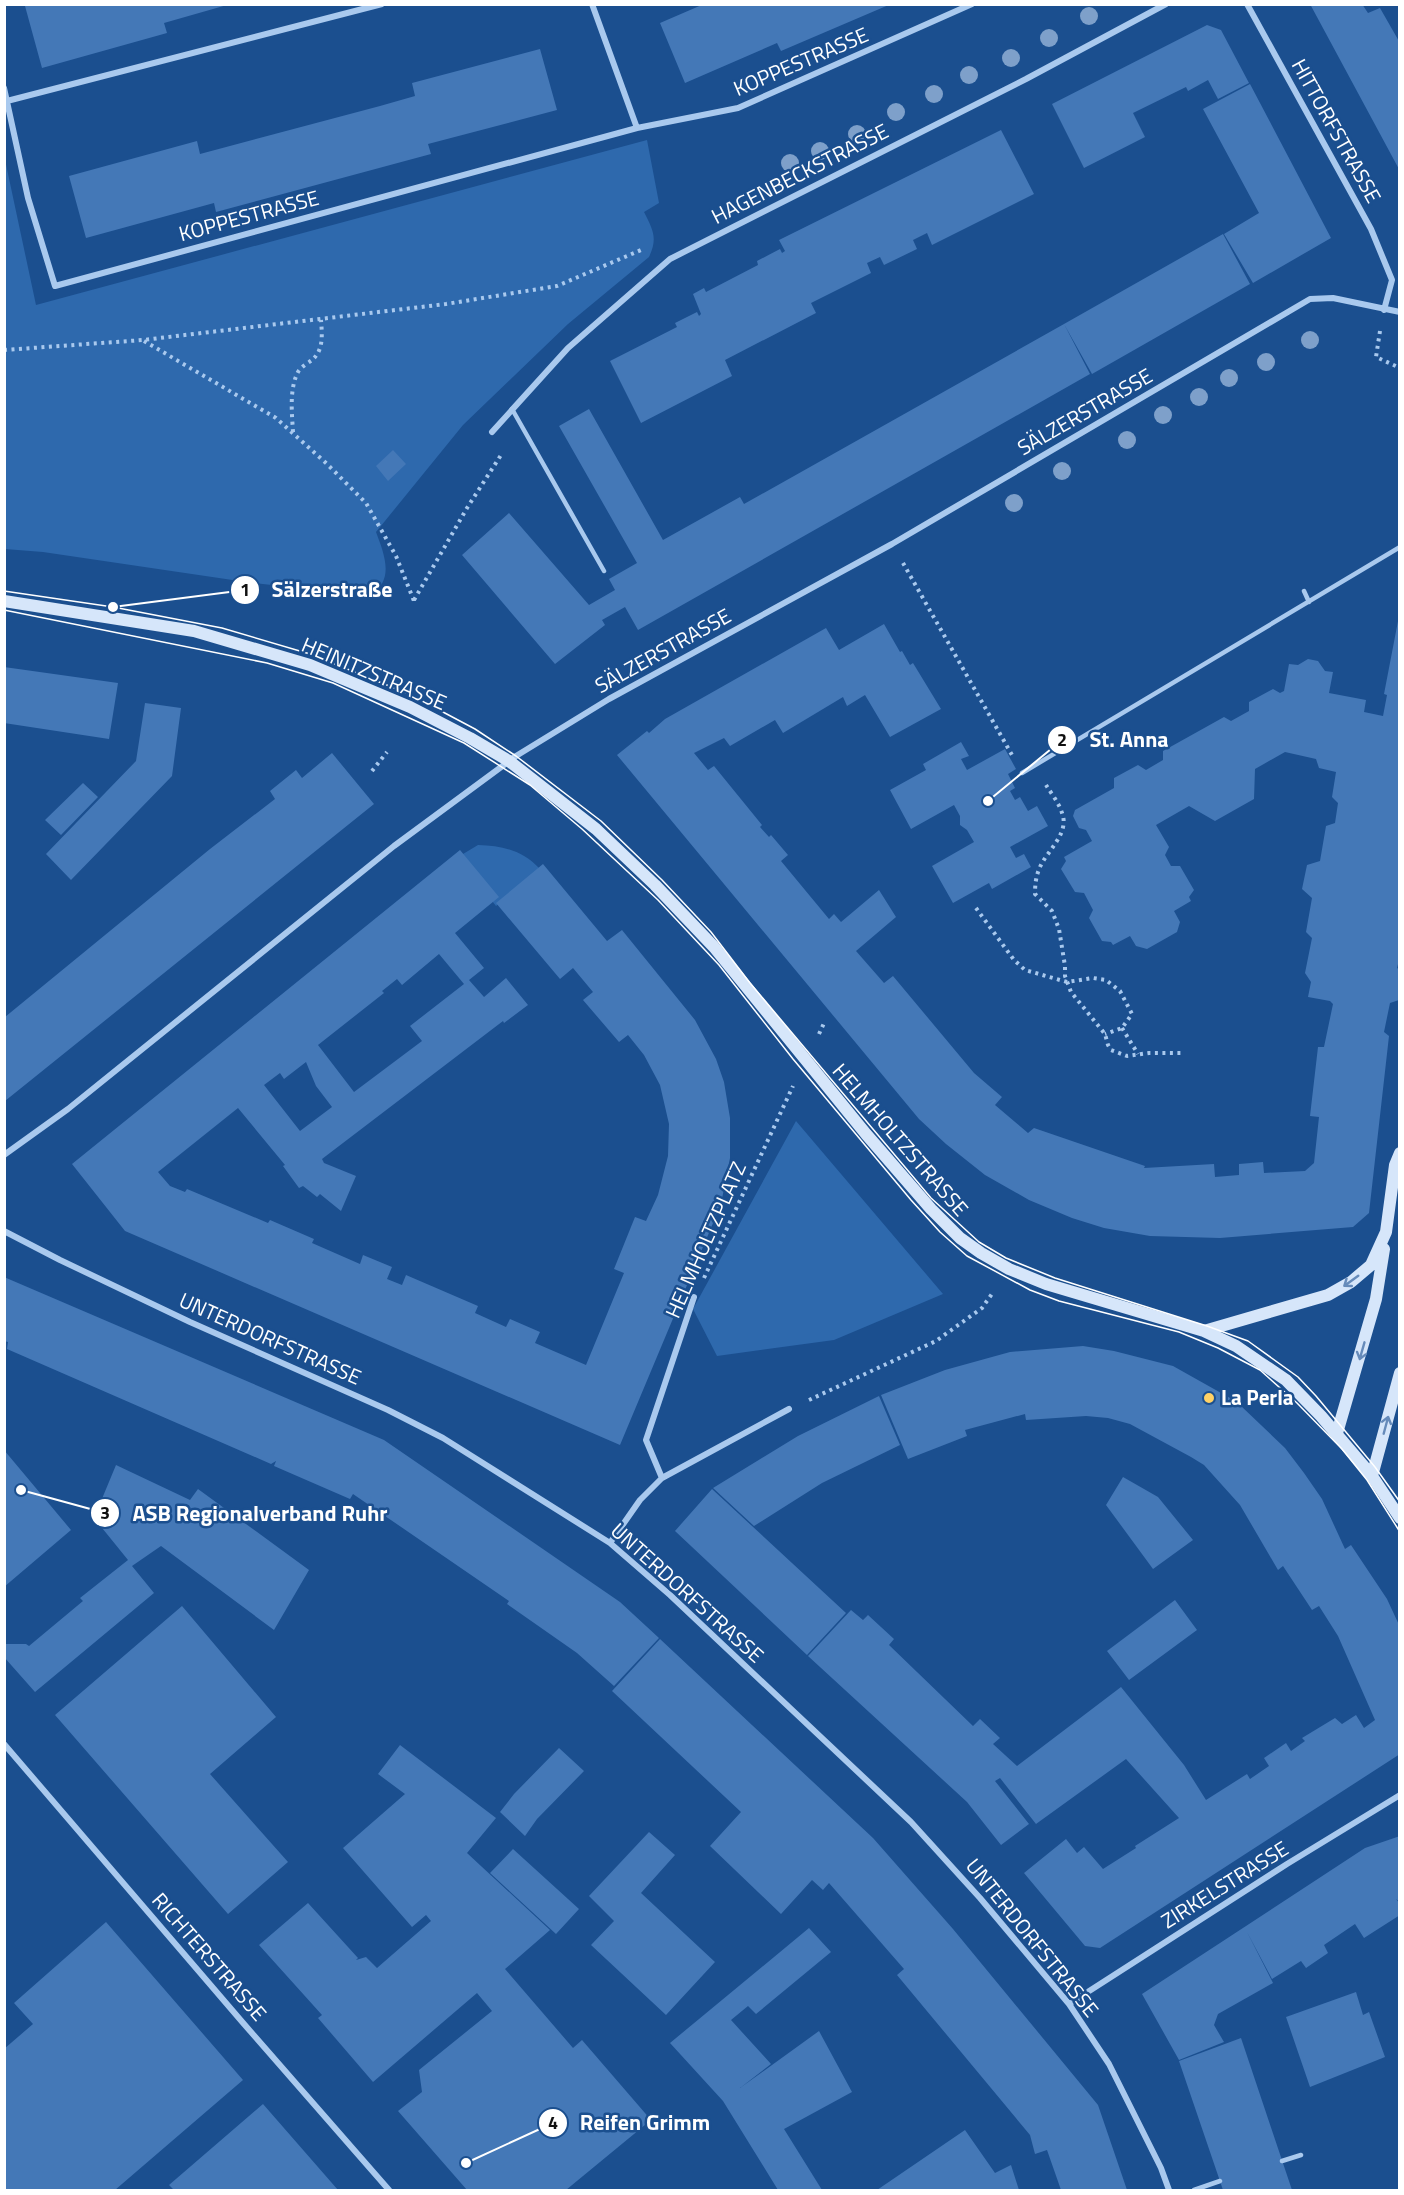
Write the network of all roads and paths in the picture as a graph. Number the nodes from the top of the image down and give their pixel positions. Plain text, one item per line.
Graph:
1 (382, 4) edge
2 (592, 4) edge
3 (972, 4) edge
4 (1166, 4) edge
5 (1247, 4) edge
6 (4, 88) edge
7 (7, 101) junction
8 (637, 128) junction
9 (670, 258) junction
10 (1384, 310) junction
11 (1400, 312) edge
12 (321, 320) junction
13 (143, 340) junction
14 (5, 350) edge
15 (1400, 368) edge
16 (512, 409) junction
17 (492, 432) joint
18 (293, 433) junction
19 (892, 544) junction
20 (1400, 547) edge
21 (604, 571) dead end
22 (1304, 591) dead end
23 (4, 601) edge
24 (1310, 602) junction
25 (387, 752) dead end
26 (509, 761) junction
27 (1035, 766) junction
28 (372, 771) dead end
29 (1022, 773) joint
30 (976, 908) dead end
31 (1067, 982) junction
32 (825, 1021) dead end
33 (1122, 1028) junction
34 (1106, 1034) junction
35 (1183, 1053) dead end
36 (1138, 1054) junction
37 (805, 1061) junction
38 (1400, 1152) edge
39 (4, 1155) edge
40 (4, 1231) edge
41 (1386, 1232) junction
42 (1009, 1269) junction
43 (694, 1297) joint
44 (1204, 1331) junction
45 (1400, 1373) edge
46 (789, 1409) joint
47 (1336, 1433) junction
48 (1372, 1476) junction
49 (663, 1478) junction
50 (1400, 1518) edge
51 (610, 1542) junction
52 (4, 1744) edge
53 (1400, 1795) edge
54 (1069, 2004) junction
55 (1301, 2155) dead end
56 (1282, 2161) dead end
57 (1220, 2181) dead end
58 (389, 2190) edge
59 (1169, 2190) edge
60 (1194, 2190) edge

1 - 7 street
2 - 8 street
3 - 8 street, KOPPESTRASSE
4 - 9 street, HAGENBECKSTRASSE
5 - 10 street, HITTORFSTRASSE
6 - 7 street, KOPPESTRASSE
7 - 8 street, KOPPESTRASSE
9 - 12 path
9 - 16 street, HAGENBECKSTRASSE
10 - 11 street, SÄLZERSTRASSE
10 - 15 path
10 - 19 street, SÄLZERSTRASSE
12 - 13 path
12 - 18 path
13 - 14 path
13 - 18 path
16 - 17 street, HAGENBECKSTRASSE
16 - 21 lane
17 - 18 path
19 - 26 street, SÄLZERSTRASSE
19 - 29 path
20 - 24 lane
22 - 24 lane
23 - 26 main road, HEINITZSTRASSE
24 - 27 lane
25 - 28 path
26 - 37 main road, HELMHOLTZSTRASSE
26 - 39 street, SÄLZERSTRASSE
27 - 29 lane
27 - 31 path
30 - 31 path
31 - 33 path
31 - 34 path
32 - 37 path, HELMHOLTZPLATZ
33 - 34 path
33 - 36 path
34 - 36 path
35 - 36 path
37 - 42 main road, HELMHOLTZSTRASSE
37 - 43 path, HELMHOLTZPLATZ
38 - 41 main road
40 - 51 street, UNTERDORFSTRASSE
41 -> 44 main road
41 -> 47 main road
42 - 44 main road, HELMHOLTZSTRASSE
42 - 46 path
43 - 49 street, HELMHOLTZPLATZ
44 - 47 main road, HELMHOLTZSTRASSE
48 -> 45 main road
46 - 49 street
47 - 48 main road, HELMHOLTZSTRASSE
48 - 50 main road, HELMHOLTZSTRASSE
49 - 51 street
51 - 54 street, UNTERDORFSTRASSE
52 - 58 street, RICHTERSTRASSE
53 - 54 street, ZIRKELSTRASSE
54 - 59 street, UNTERDORFSTRASSE
55 - 56 lane
57 - 60 lane

